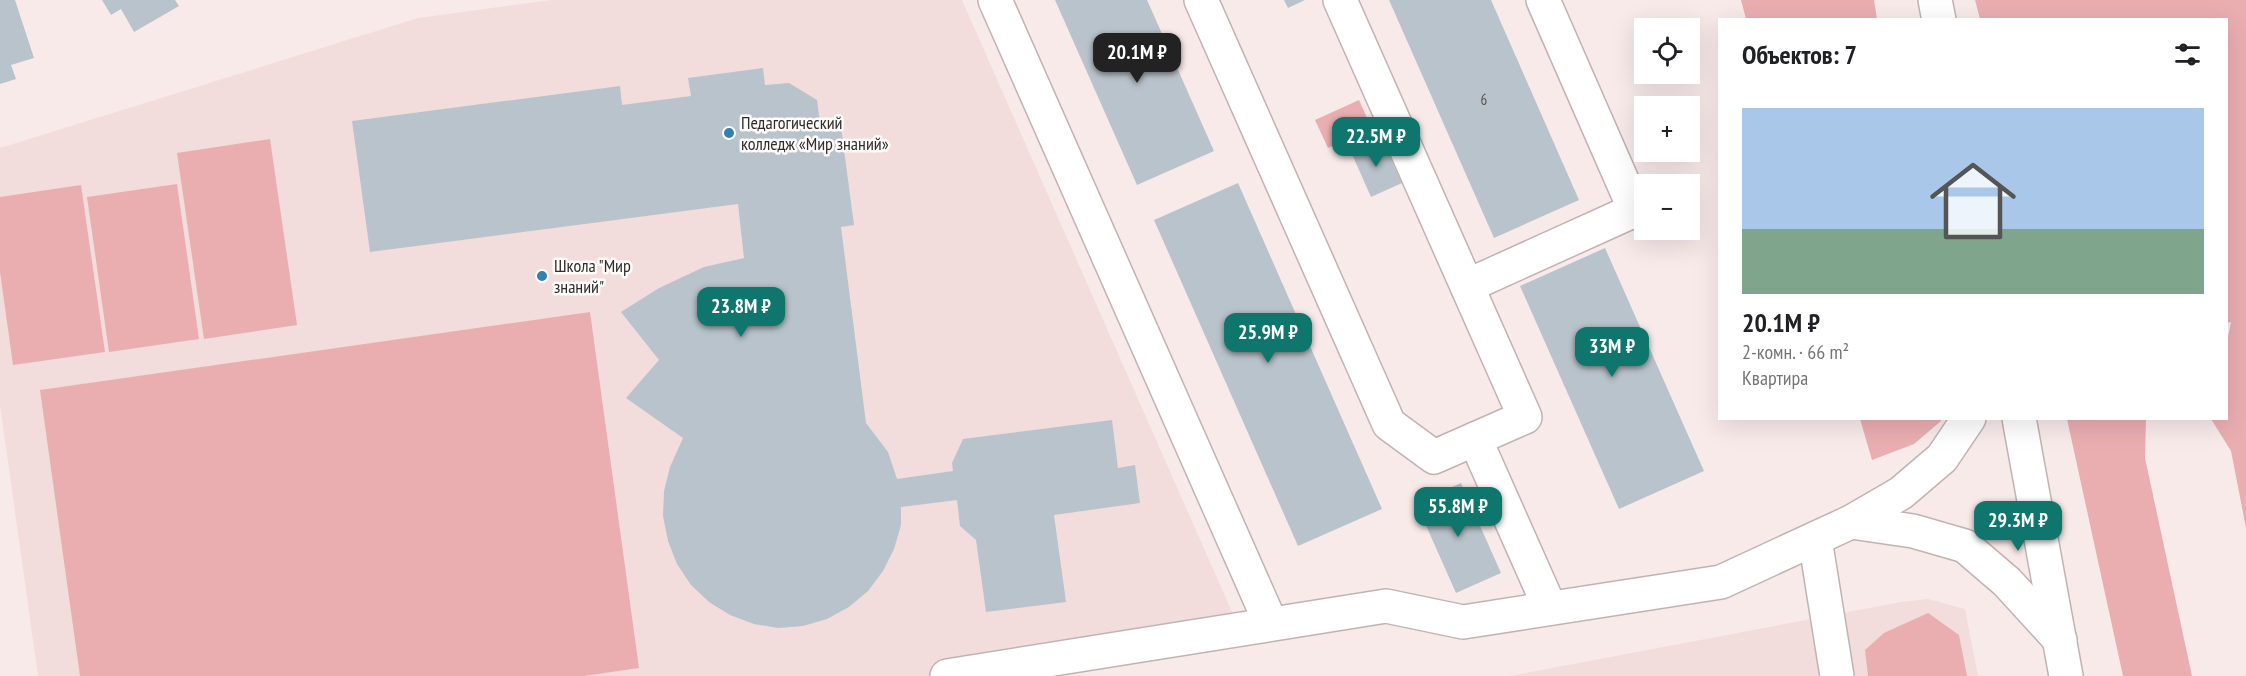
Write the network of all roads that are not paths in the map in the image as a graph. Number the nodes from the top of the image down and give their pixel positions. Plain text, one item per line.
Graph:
1 (995, 0) edge
2 (1201, 0) edge
3 (1340, 0) edge
4 (1543, 0) edge
5 (1935, 0) edge
6 (1940, 18) edge
7 (1467, 286) junction
8 (1968, 420) edge
9 (2019, 420) edge
10 (1475, 439) junction
11 (1851, 522) junction
12 (1815, 539) junction
13 (1550, 608) junction
14 (1271, 624) junction
15 (2060, 640) junction
16 (2060, 675) edge
17 (947, 676) edge
18 (1838, 676) edge

1 - 14 main road
2 - 10 main road
3 - 7 main road
4 - 7 main road
5 - 6 main road
7 - 10 main road
8 - 11 main road
9 - 15 main road
10 - 13 main road
11 - 12 main road
11 - 15 main road
12 - 13 main road
12 - 18 main road
13 - 14 main road
14 - 17 main road
15 - 16 main road

